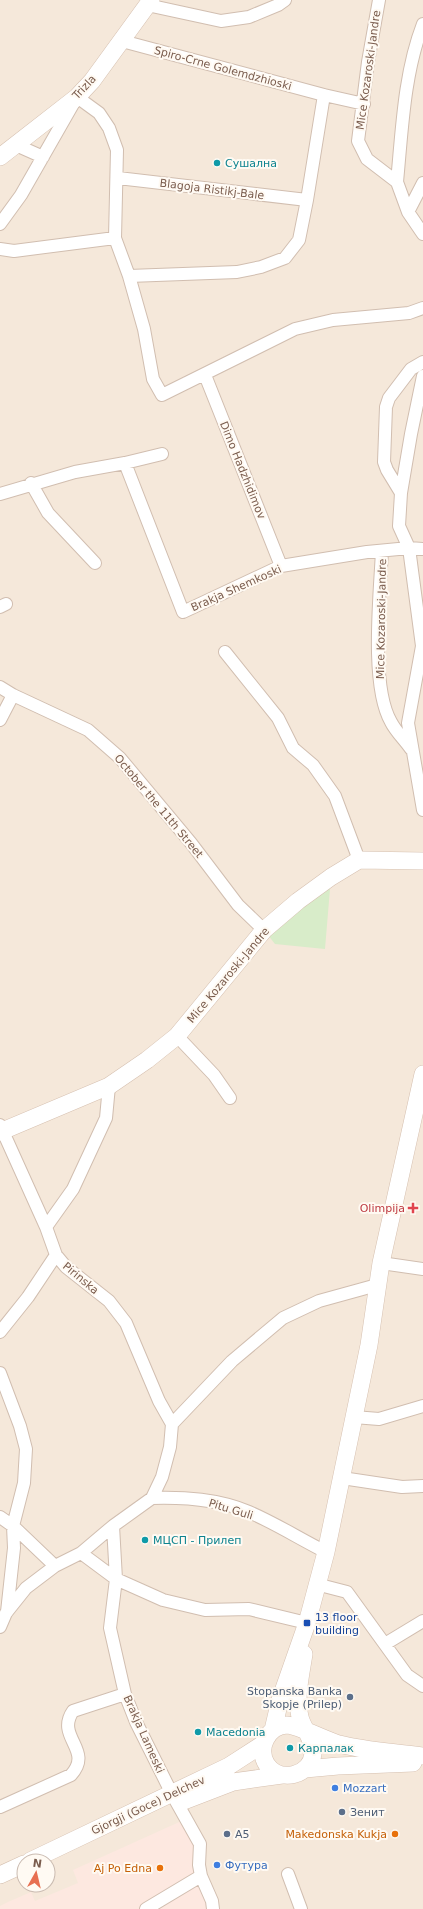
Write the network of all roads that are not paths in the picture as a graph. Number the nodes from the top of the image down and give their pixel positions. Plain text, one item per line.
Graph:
1 (285, 0) edge
2 (375, 1) edge
3 (149, 3) edge
4 (423, 24) edge
5 (122, 41) junction
6 (324, 95) junction
7 (76, 97) junction
8 (364, 104) junction
9 (16, 145) junction
10 (0, 157) edge
11 (42, 157) junction
12 (118, 178) junction
13 (397, 182) junction
14 (423, 183) edge
15 (307, 200) junction
16 (408, 212) junction
17 (0, 224) edge
18 (423, 234) edge
19 (115, 238) junction
20 (0, 249) edge
21 (129, 276) junction
22 (423, 308) edge
23 (423, 362) edge
24 (205, 375) junction
25 (423, 376) edge
26 (162, 454) dead end
27 (125, 463) junction
28 (31, 484) junction
29 (402, 493) junction
30 (0, 494) edge
31 (409, 548) junction
32 (423, 549) edge
33 (382, 551) junction
34 (94, 563) dead end
35 (281, 566) junction
36 (225, 652) dead end
37 (0, 687) edge
38 (13, 695) junction
39 (0, 720) edge
40 (412, 749) junction
41 (423, 810) edge
42 (359, 860) junction
43 (423, 861) edge
44 (264, 930) junction
45 (177, 1036) junction
46 (422, 1079) edge
47 (109, 1086) junction
48 (230, 1098) dead end
49 (1, 1130) edge
50 (46, 1227) junction
51 (56, 1255) junction
52 (381, 1263) junction
53 (423, 1269) edge
54 (377, 1285) junction
55 (0, 1332) edge
56 (0, 1373) edge
57 (423, 1406) edge
58 (354, 1417) junction
59 (172, 1424) junction
60 (342, 1478) junction
61 (423, 1486) edge
62 (152, 1498) junction
63 (0, 1517) edge
64 (13, 1526) junction
65 (113, 1526) junction
66 (326, 1552) junction
67 (81, 1553) junction
68 (55, 1566) junction
69 (116, 1579) junction
70 (316, 1584) junction
71 (26, 1588) junction
72 (5, 1592) edge
73 (6, 1613) junction
74 (423, 1621) edge
75 (307, 1623) junction
76 (0, 1627) edge
77 (385, 1644) junction
78 (423, 1686) edge
79 (125, 1694) junction
80 (305, 1732) junction
81 (268, 1737) junction
82 (423, 1756) edge
83 (423, 1762) edge
84 (305, 1770) junction
85 (282, 1775) junction
86 (175, 1799) junction
87 (0, 1807) edge
88 (49, 1853) edge
89 (56, 1860) edge
90 (16, 1868) edge
91 (288, 1874) dead end
92 (0, 1875) edge
93 (201, 1876) junction
94 (16, 1879) edge
95 (0, 1887) edge
96 (146, 1909) edge
97 (213, 1909) edge
98 (301, 1909) edge

1 - 3 street
2 - 8 street, Mice Kozaroski-Jandre
3 - 5 main road, Trizla
4 - 13 street
5 - 6 street, Spiro-Crne Golemdzhioski
5 - 7 main road, Trizla
6 - 8 street, Spiro-Crne Golemdzhioski
6 - 15 street
7 - 9 main road, Trizla
7 - 11 street
7 - 12 street
8 - 13 street, Mice Kozaroski-Jandre
9 - 10 main road, Trizla
9 - 11 street
11 - 17 street
12 - 15 street, Blagoja Ristikj-Bale
12 - 19 street
13 - 16 street
14 - 16 street
15 - 21 street
16 - 18 street
19 - 20 street
19 - 21 street
21 - 24 street
22 - 24 street
23 - 29 street
24 - 35 street, Dimo Hadzhidimov
25 - 29 street, Mice Kozaroski-Jandre
26 - 27 street
27 - 28 street
27 - 35 street, Brakja Shemkoski
28 - 30 street
28 - 34 street
29 - 31 street, Mice Kozaroski-Jandre
31 - 32 street, Brakja Shemkoski
31 - 33 street, Brakja Shemkoski
31 - 40 street, Mice Kozaroski-Jandre
33 - 35 street, Brakja Shemkoski
33 - 40 street, Mice Kozaroski-Jandre
36 - 42 street
37 - 38 street, October the 11th Street
38 - 39 street
38 - 44 street, October the 11th Street
40 - 41 street, Mice Kozaroski-Jandre
42 - 43 main road
42 - 44 main road, Mice Kozaroski-Jandre
44 - 45 main road, Mice Kozaroski-Jandre
45 - 47 main road, Mice Kozaroski-Jandre
45 - 48 street
46 - 52 main road
47 - 49 main road, Mice Kozaroski-Jandre
47 - 50 street
49 - 50 street, Pirinska
50 - 51 street, Pirinska
51 - 55 street
51 - 59 street, Pirinska
52 - 53 street
52 - 54 main road
54 - 58 main road
54 - 59 street
56 - 64 street
57 - 58 street
58 - 60 main road
59 - 62 street
60 - 61 street
60 - 66 main road
62 - 65 street
62 - 66 street, Pitu Guli
63 - 64 street
64 - 68 street
64 - 72 street
65 - 67 street
65 - 69 street, Brakja Lameski
66 - 70 main road
67 - 68 street
67 - 69 street
68 - 71 street
69 - 75 street
69 - 79 street, Brakja Lameski
70 - 75 main road
70 - 77 street
71 - 72 street
71 - 73 street
72 - 73 street
73 - 76 street
74 - 77 street
75 - 80 main road
75 - 81 main road
77 - 78 street
79 - 86 street, Brakja Lameski
79 - 87 street
80 - 81 main road
80 - 82 main road
80 - 84 main road
81 - 85 main road
81 - 86 main road, Gjorgji (Goce) Delchev
83 - 84 main road
84 - 85 main road
85 - 86 main road, Gjorgji (Goce) Delchev
86 - 88 main road, Gjorgji (Goce) Delchev
86 - 89 main road, Gjorgji (Goce) Delchev
86 - 93 street, Brakja Lameski
90 - 92 main road
91 - 98 street
93 - 96 street
93 - 97 street, Brakja Lameski
94 - 95 main road

